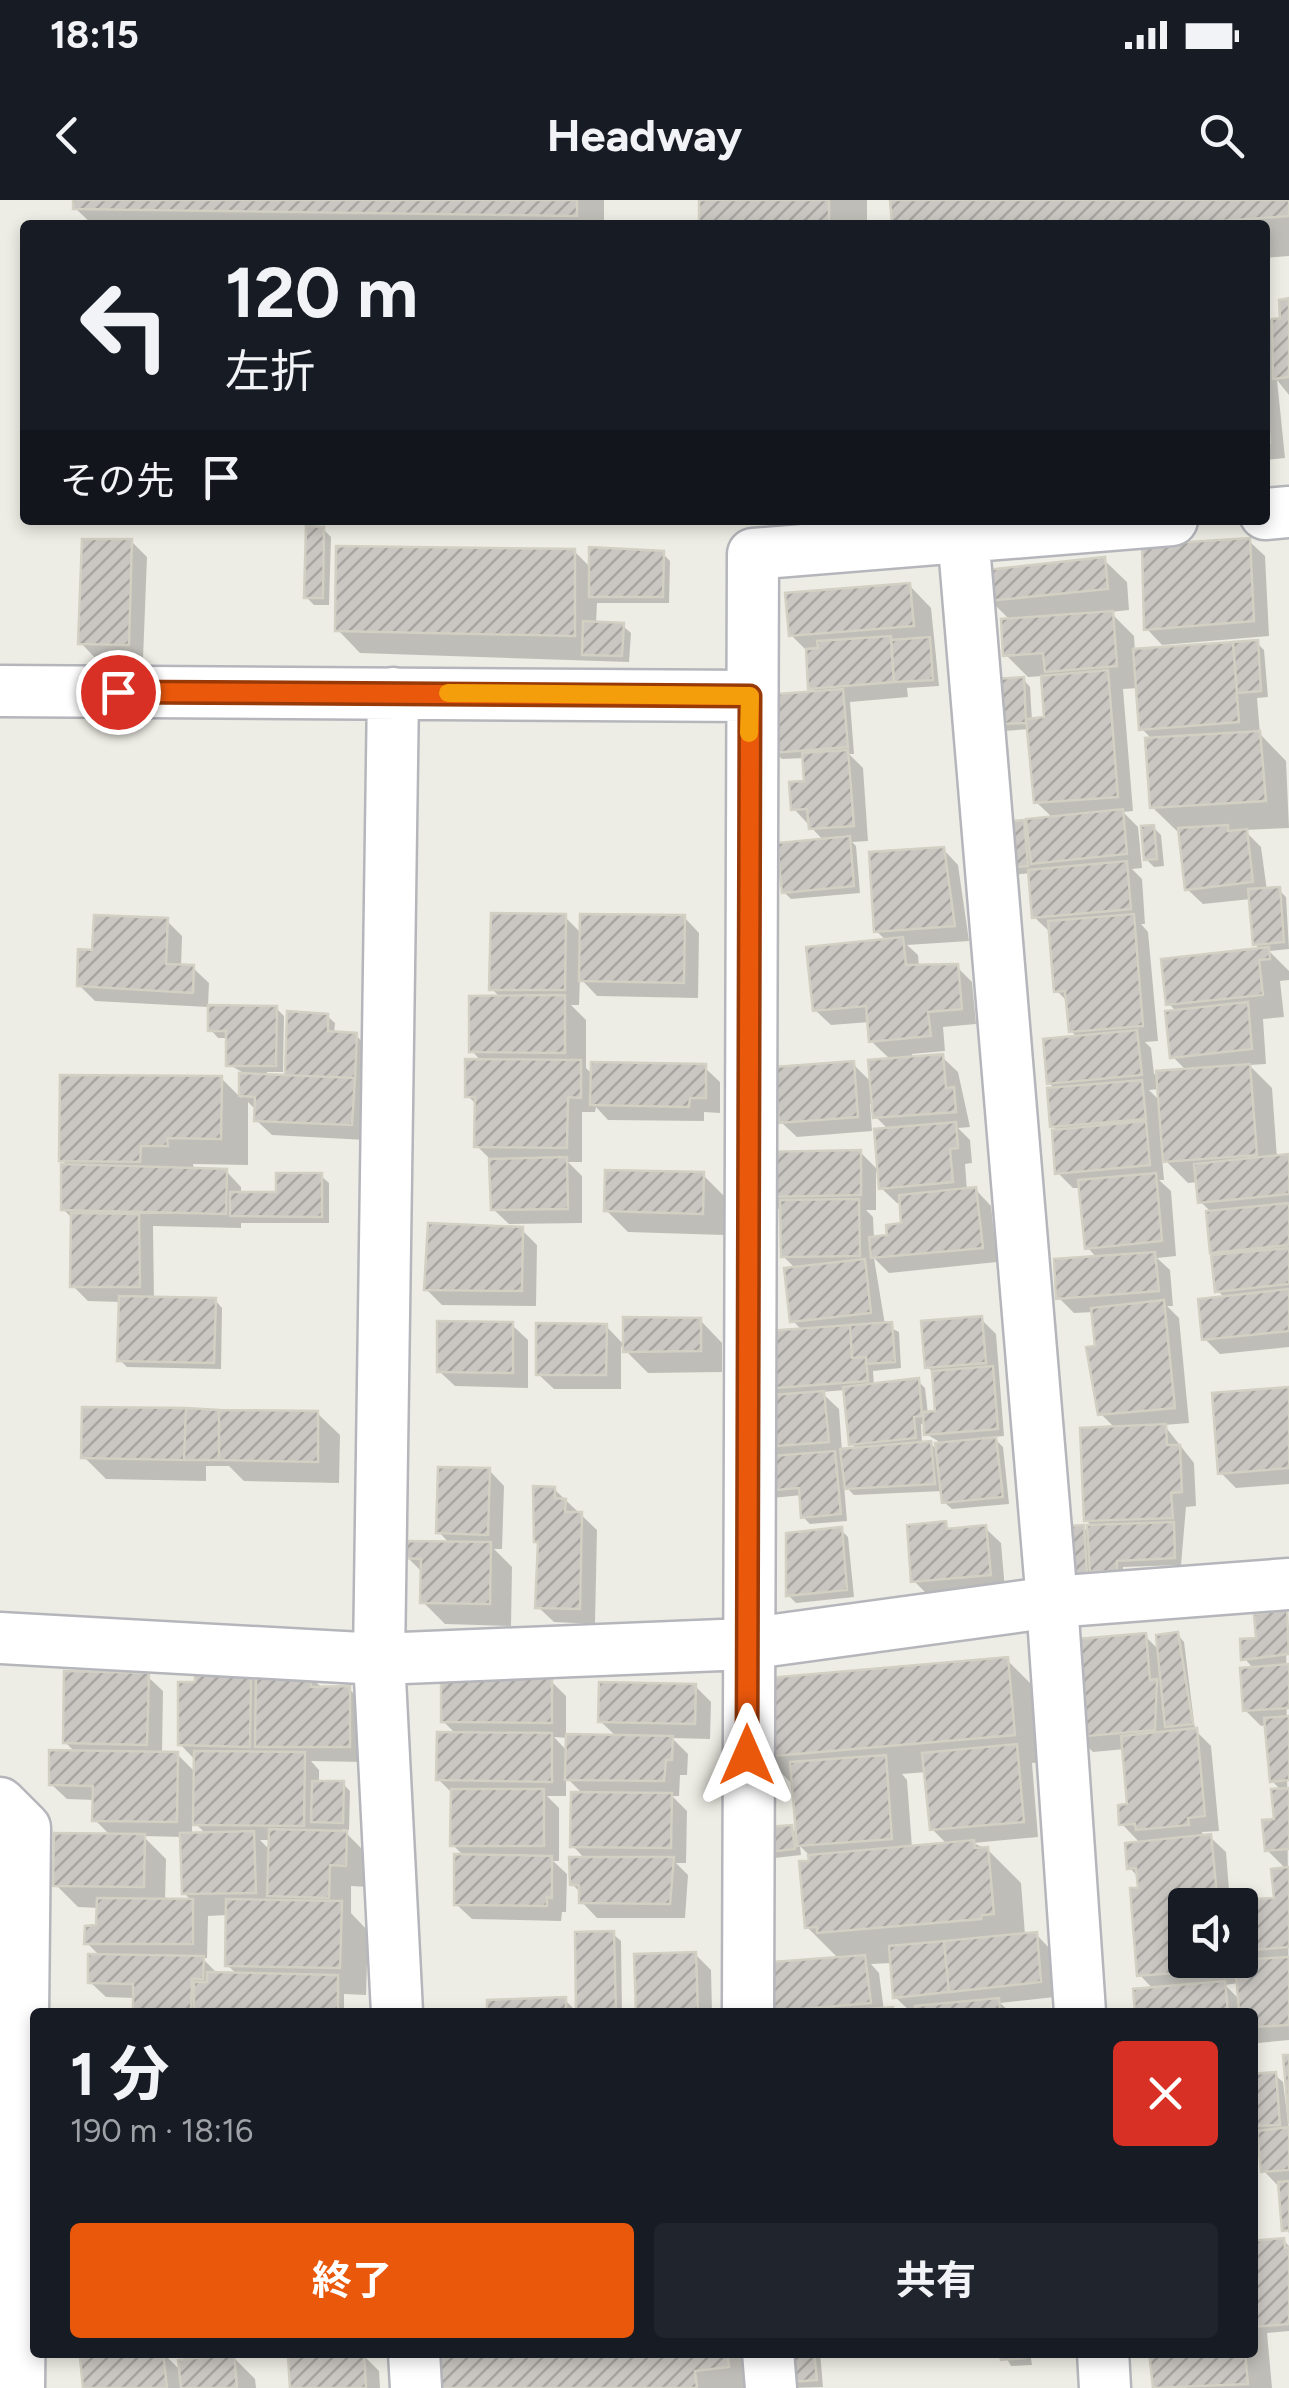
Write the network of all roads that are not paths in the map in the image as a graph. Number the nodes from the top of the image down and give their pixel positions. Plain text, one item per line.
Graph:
1 (1097, 525) edge
2 (963, 534) junction
3 (0, 692) edge
4 (393, 693) junction
5 (750, 696) junction
6 (1289, 1584) edge
7 (1052, 1602) junction
8 (0, 1638) edge
9 (746, 1644) junction
10 (379, 1660) junction
11 (0, 1803) edge
12 (397, 2008) edge
13 (748, 2008) edge
14 (1080, 2008) edge
15 (414, 2358) edge
16 (768, 2358) edge
17 (1103, 2358) edge
18 (20, 2388) edge
19 (416, 2388) edge
20 (771, 2388) edge
21 (1105, 2388) edge

1 - 2 street
2 - 5 street
2 - 7 street
3 - 4 street
4 - 5 street
4 - 10 street
5 - 9 street
6 - 7 street
7 - 9 street
7 - 14 street
8 - 10 street
9 - 10 street
9 - 13 street
10 - 12 street
11 - 18 street
15 - 19 street
16 - 20 street
17 - 21 street

